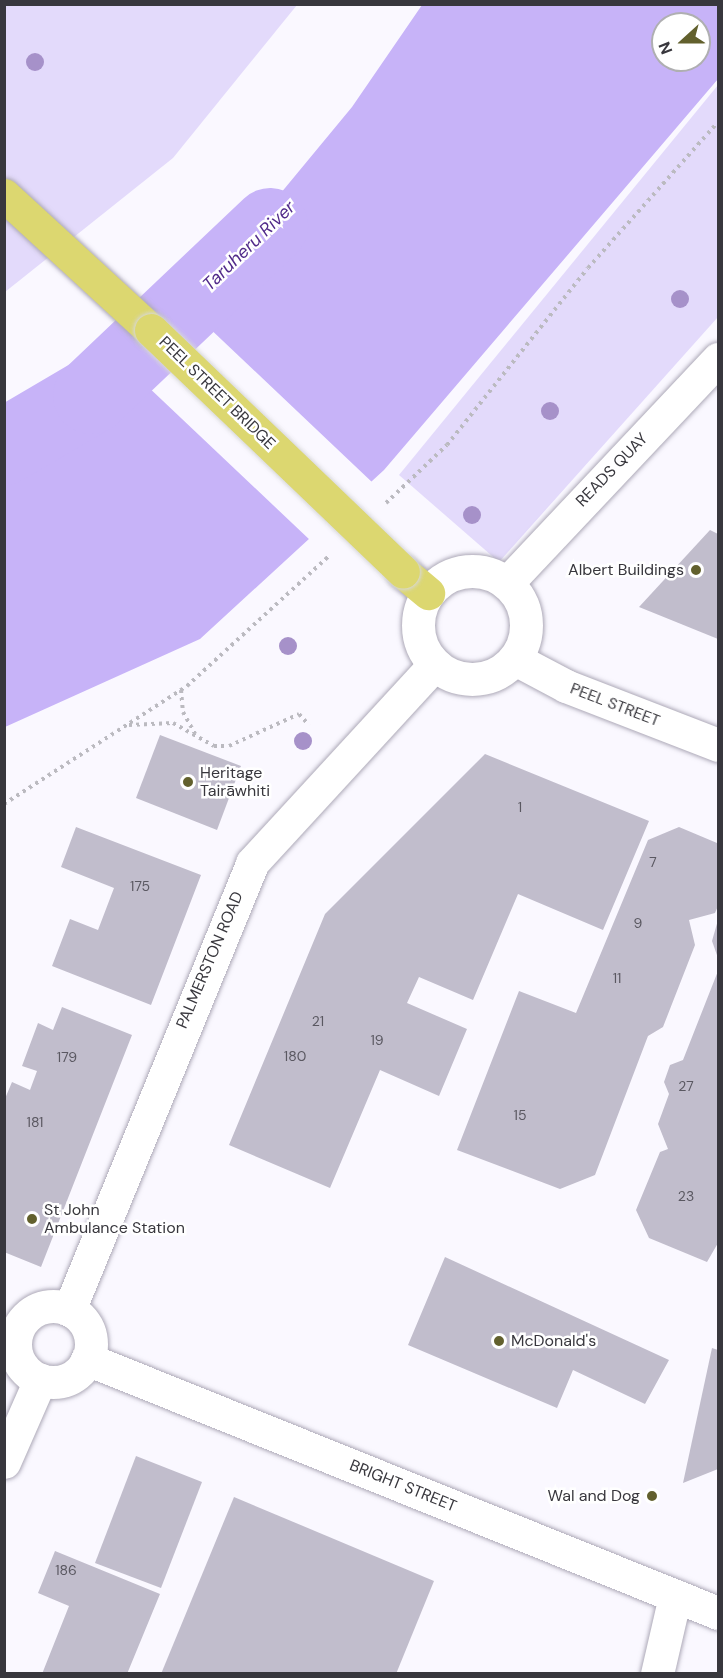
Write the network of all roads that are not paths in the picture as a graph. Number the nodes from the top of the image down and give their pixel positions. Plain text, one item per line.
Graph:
1 (4, 195) edge
2 (718, 359) edge
3 (507, 583) junction
4 (428, 593) junction
5 (515, 659) junction
6 (435, 664) junction
7 (718, 745) edge
8 (69, 1310) junction
9 (11, 1327) edge
10 (87, 1359) junction
11 (40, 1380) junction
12 (4, 1462) edge
13 (675, 1596) junction
14 (718, 1613) edge
15 (657, 1674) edge

1 - 4 main road, PEEL STREET BRIDGE, bridge
2 - 3 street, READS QUAY
3 - 4 street
3 - 5 street
4 - 6 street
5 - 6 street
5 - 7 street, PEEL STREET
6 - 8 street, PALMERSTON ROAD
8 - 9 street
8 - 10 street
9 - 11 street
10 - 11 street
10 - 13 street, BRIGHT STREET
11 - 12 street
13 - 14 street, BRIGHT STREET
13 - 15 street

